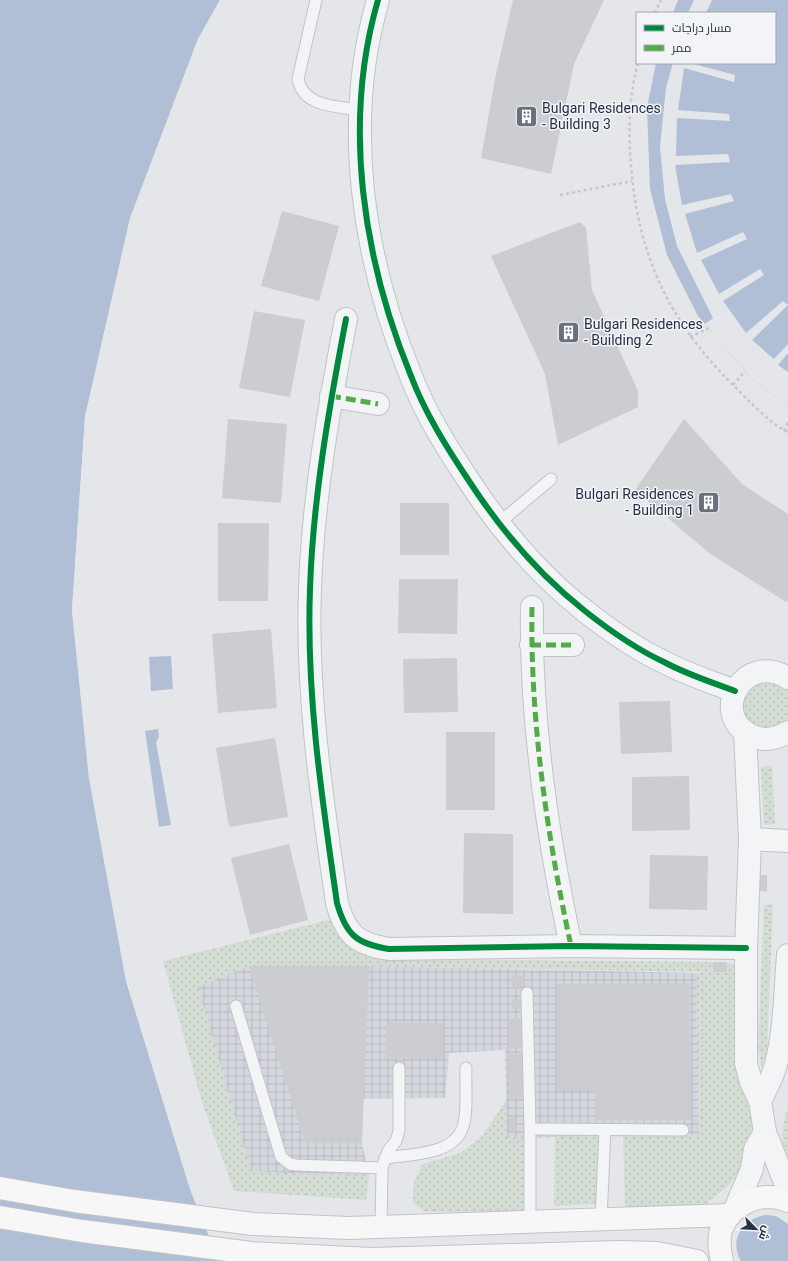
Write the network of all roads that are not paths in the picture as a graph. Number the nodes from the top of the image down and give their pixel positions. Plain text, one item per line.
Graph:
1 (316, 0) edge
2 (378, 0) edge
3 (360, 110) junction
4 (346, 319) dead end
5 (331, 396) junction
6 (378, 404) dead end
7 (551, 479) dead end
8 (499, 523) junction
9 (532, 607) dead end
10 (531, 645) junction
11 (572, 645) dead end
12 (788, 678) edge
13 (735, 691) junction
14 (745, 732) junction
15 (788, 732) edge
16 (750, 839) junction
17 (788, 841) edge
18 (571, 946) junction
19 (746, 948) junction
20 (788, 955) edge
21 (527, 994) dead end
22 (236, 1006) dead end
23 (399, 1068) dead end
24 (466, 1068) dead end
25 (760, 1101) junction
26 (530, 1129) junction
27 (605, 1130) junction
28 (683, 1130) dead end
29 (765, 1132) junction
30 (384, 1163) junction
31 (0, 1188) edge
32 (788, 1190) edge
33 (788, 1201) edge
34 (733, 1212) junction
35 (0, 1217) edge
36 (601, 1220) junction
37 (530, 1222) junction
38 (381, 1228) junction
39 (696, 1261) edge
40 (722, 1261) edge

1 - 3 lane
2 - 3 street
3 - 8 street
4 - 5 street
5 - 6 street
5 - 18 street
7 - 8 lane
8 - 13 street
9 - 10 street
10 - 11 street
10 - 18 street
12 - 13 street
13 - 14 street
14 - 15 street
14 - 16 street
16 - 17 street
16 - 19 street
18 - 19 street
19 - 25 street
20 - 25 street
21 - 26 lane
22 - 30 lane
23 - 30 lane
24 - 30 lane
25 - 29 street
26 - 27 lane
26 - 37 lane
27 - 28 lane
27 - 36 lane
29 - 32 street
29 - 34 street
30 - 38 lane
31 - 38 street
33 - 34 street
34 - 36 street
34 - 40 street
35 - 39 street
36 - 37 street
37 - 38 street

